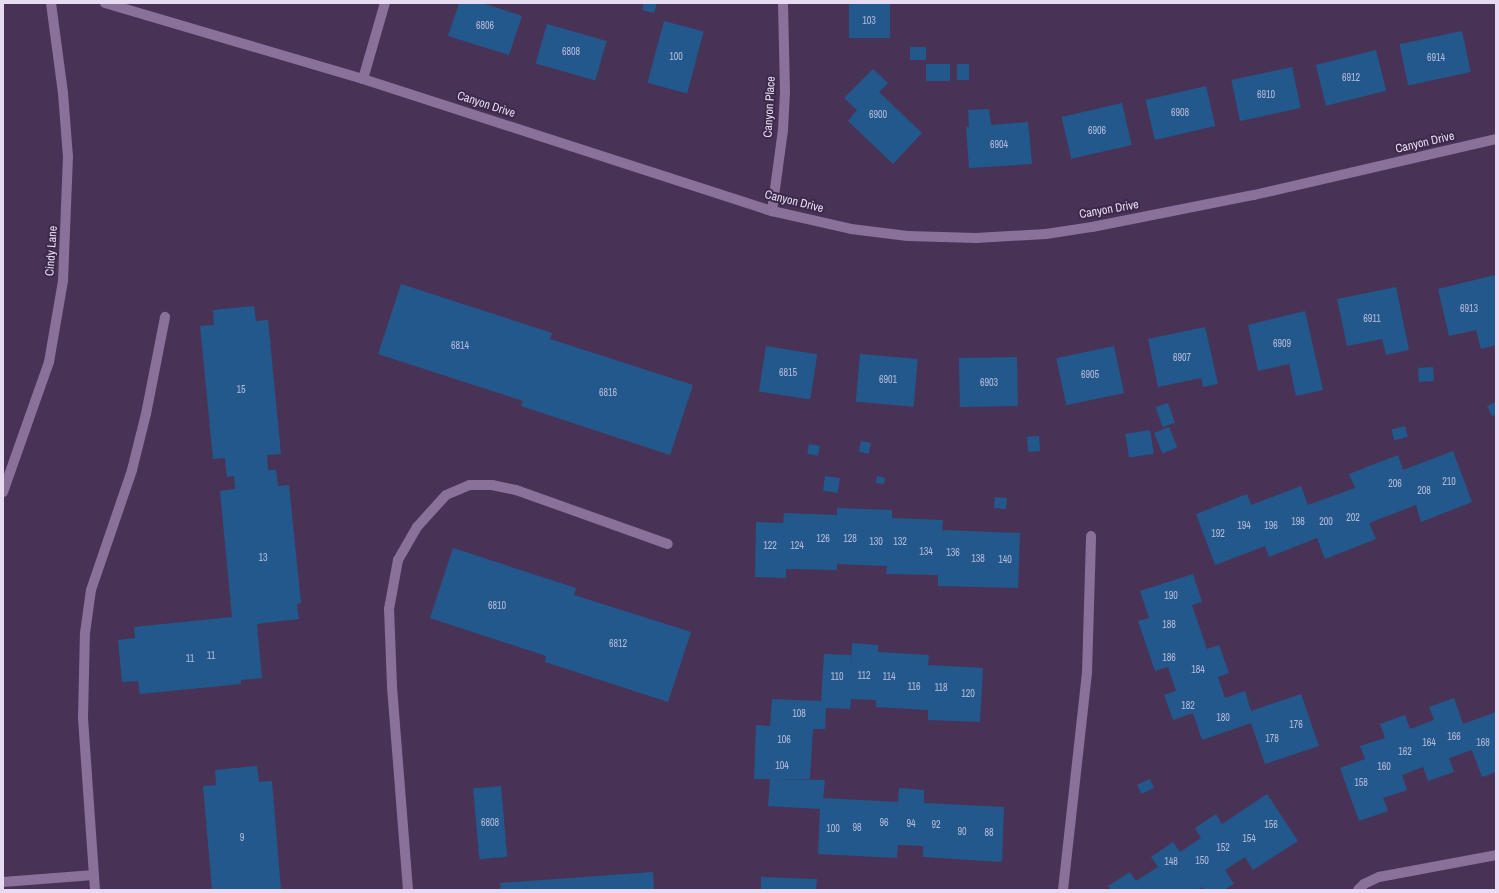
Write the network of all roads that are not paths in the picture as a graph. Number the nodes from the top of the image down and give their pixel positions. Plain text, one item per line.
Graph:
1 (51, 3) edge
2 (105, 3) edge
3 (385, 3) edge
4 (783, 3) edge
5 (363, 79) junction
6 (1496, 140) edge
7 (772, 211) junction
8 (165, 317) dead end
9 (3, 492) edge
10 (1091, 536) dead end
11 (668, 544) dead end
12 (1496, 855) edge
13 (94, 875) junction
14 (3, 882) edge
15 (95, 890) edge
16 (408, 890) edge
17 (1063, 890) edge
18 (1358, 890) edge

1 - 9 street, Cindy Lane
2 - 5 street, Canyon Drive
3 - 5 street
4 - 7 street, Canyon Place
5 - 7 street, Canyon Drive
6 - 7 street, Canyon Drive
8 - 13 street
10 - 17 street
11 - 16 street
12 - 18 street
13 - 14 street
13 - 15 street

